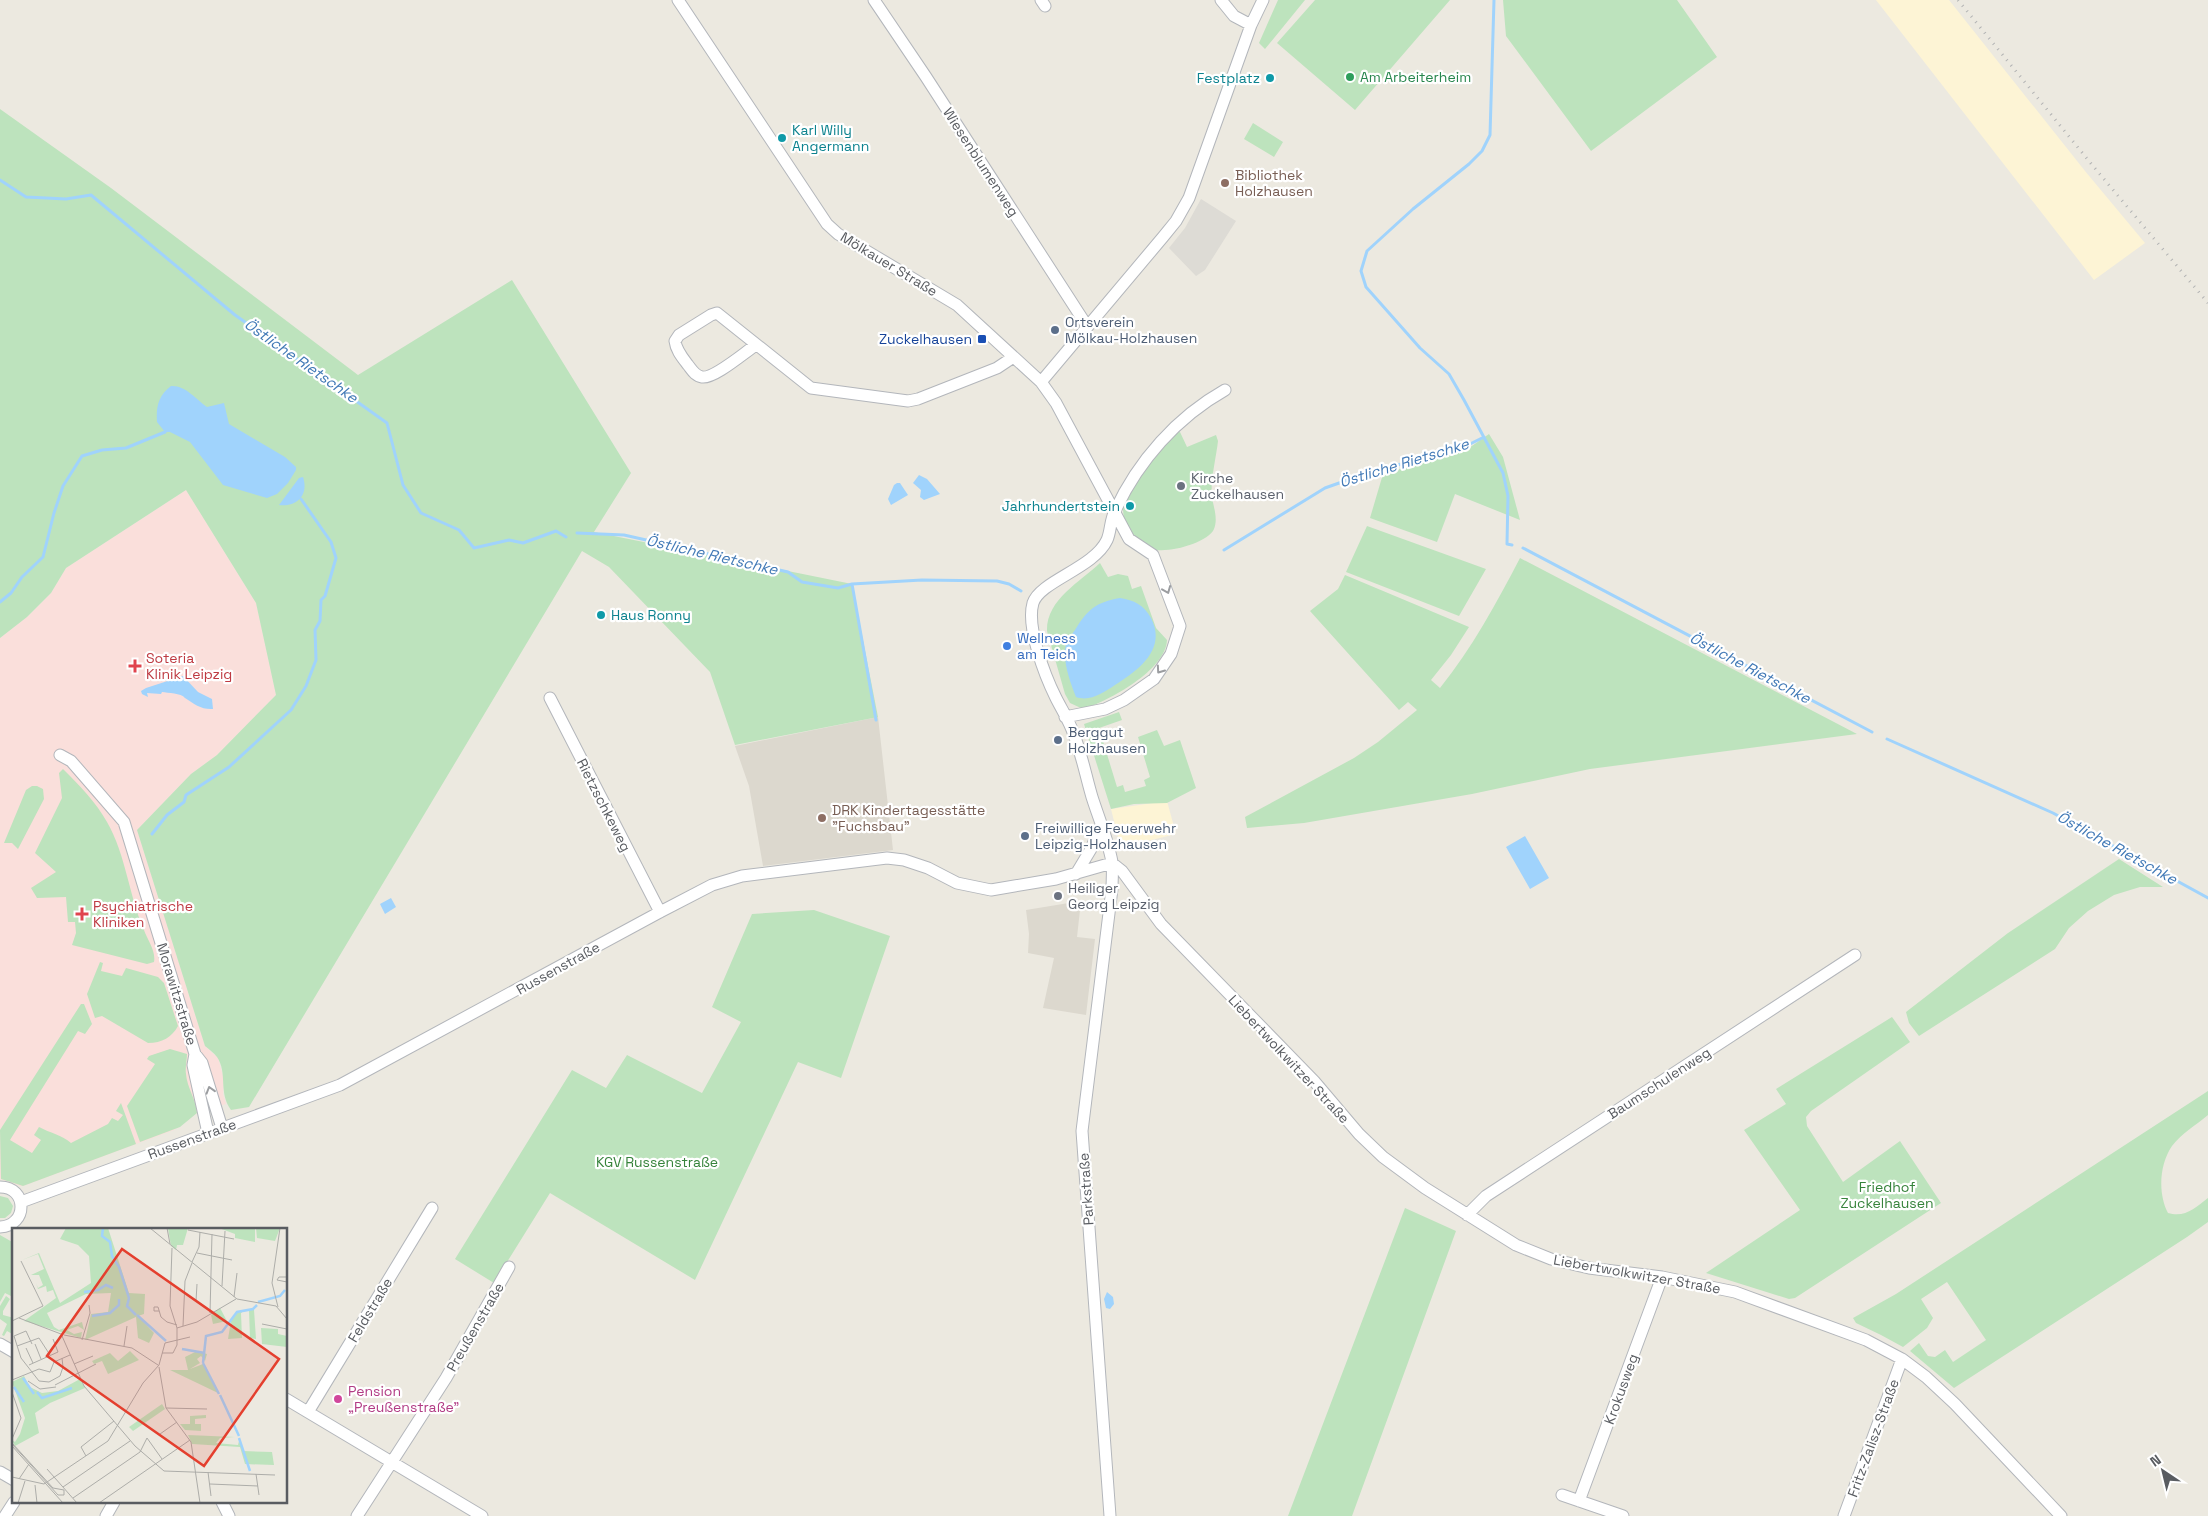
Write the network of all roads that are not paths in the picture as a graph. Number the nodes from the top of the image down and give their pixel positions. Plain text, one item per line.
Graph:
1 (678, 0) edge
2 (874, 0) edge
3 (1221, 0) edge
4 (1263, 0) edge
5 (1251, 25) junction
6 (1087, 326) junction
7 (756, 345) junction
8 (1012, 358) junction
9 (1041, 382) junction
10 (1226, 390) dead end
11 (1114, 512) junction
12 (550, 698) dead end
13 (1066, 717) junction
14 (60, 755) dead end
15 (1101, 824) junction
16 (1112, 863) junction
17 (1076, 874) junction
18 (660, 912) junction
19 (1855, 956) dead end
20 (196, 1054) junction
21 (222, 1128) junction
22 (208, 1133) junction
23 (0, 1187) edge
24 (21, 1202) junction
25 (432, 1208) dead end
26 (1467, 1215) junction
27 (8, 1227) edge
28 (509, 1267) dead end
29 (1662, 1276) junction
30 (0, 1344) edge
31 (12, 1351) edge
32 (1902, 1359) junction
33 (288, 1400) edge
34 (308, 1412) junction
35 (392, 1462) junction
36 (0, 1472) edge
37 (12, 1479) edge
38 (1562, 1495) dead end
39 (1579, 1501) junction
40 (13, 1504) edge
41 (113, 1504) edge
42 (223, 1504) edge
43 (5, 1516) edge
44 (106, 1516) edge
45 (229, 1516) edge
46 (357, 1516) edge
47 (482, 1516) edge
48 (1110, 1516) edge
49 (1623, 1516) edge
50 (1844, 1516) edge
51 (2061, 1516) edge

1 - 8 street, Mölkauer Straße
2 - 6 street, Wiesenblumenweg
3 - 5 street
4 - 5 street
5 - 6 street
6 - 9 street
7 - 7 street
7 - 8 street
8 - 9 street, Mölkauer Straße
9 - 11 street, Mölkauer Straße
10 - 11 street
11 - 13 street
11 -> 13 street, Mölkauer Straße
12 - 18 street, Rietzschkeweg
13 - 15 street
14 - 20 street, Morawitzstraße
15 - 16 street
15 - 17 street
16 - 17 street, Russenstraße
16 - 26 street, Liebertwolkwitzer Straße
16 - 48 street, Parkstraße
17 - 18 street, Russenstraße
18 - 21 street, Russenstraße
19 - 26 street, Baumschulenweg
21 -> 20 street, Morawitzstraße
20 - 22 street, Morawitzstraße
21 - 22 street, Russenstraße
22 - 24 street, Russenstraße
23 - 24 street
24 - 27 street
25 - 34 street, Feldstraße
26 - 29 street, Liebertwolkwitzer Straße
28 - 35 street, Preußenstraße
29 - 32 street, Liebertwolkwitzer Straße
29 - 39 street, Krokusweg
30 - 31 street
32 - 50 street, Fritz-Zalisz-Straße
32 - 51 street, Liebertwolkwitzer Straße
33 - 34 street
34 - 35 street
35 - 46 street, Preußenstraße
35 - 47 street
36 - 37 street
38 - 39 street
39 - 49 street
40 - 43 street
41 - 44 street
42 - 45 street

